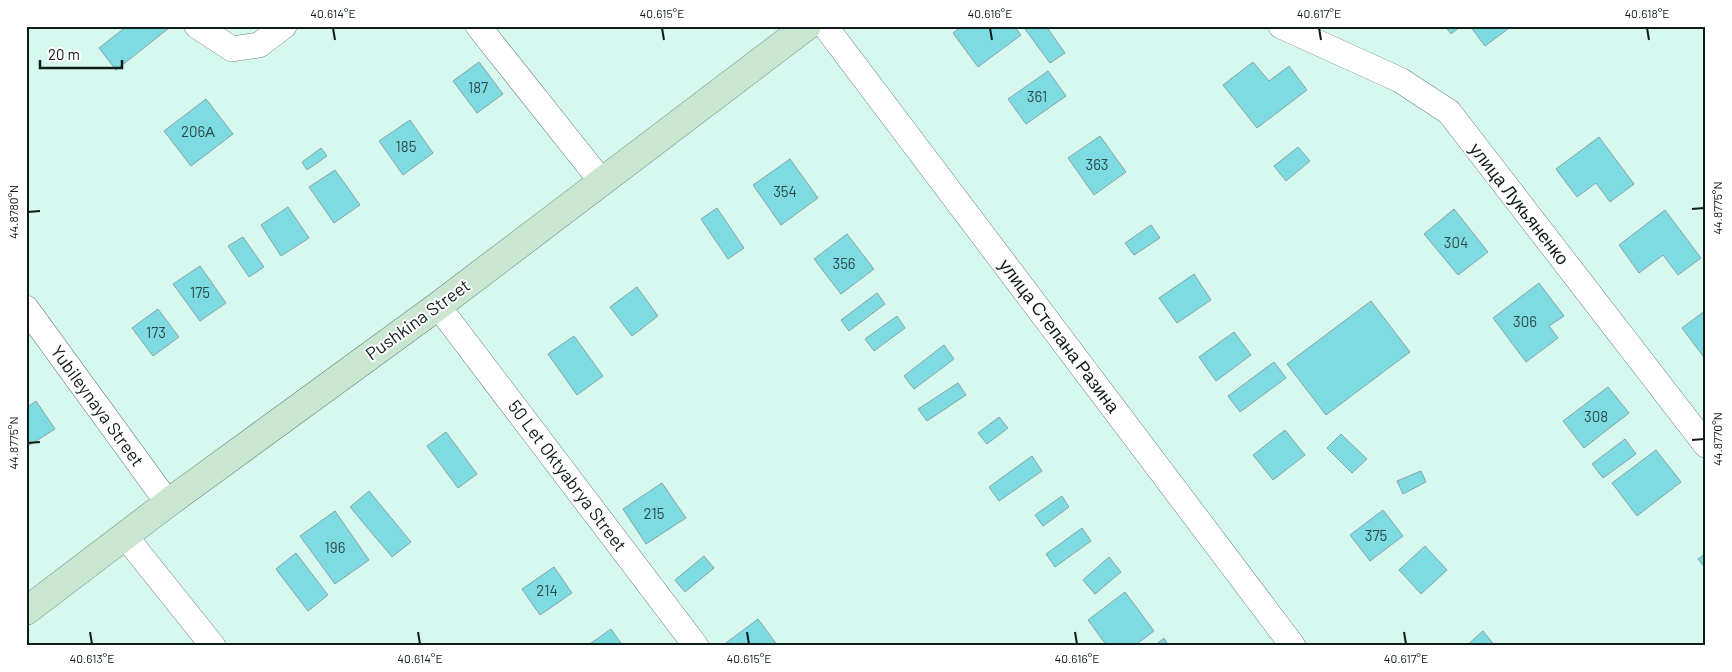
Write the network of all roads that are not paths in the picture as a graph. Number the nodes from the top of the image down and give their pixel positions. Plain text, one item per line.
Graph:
1 (196, 26) edge
2 (284, 26) edge
3 (478, 26) edge
4 (807, 26) edge
5 (825, 26) edge
6 (1281, 26) edge
7 (602, 182) junction
8 (438, 306) junction
9 (26, 308) edge
10 (1706, 445) edge
11 (168, 503) junction
12 (125, 536) junction
13 (26, 611) edge
14 (213, 646) edge
15 (696, 646) edge
16 (1293, 646) edge

1 - 2 street
3 - 7 street
4 - 7 street, Pushkina Street
5 - 16 street, улица Степана Разина
6 - 10 street, улица Лукьяненко
7 - 8 street, Pushkina Street
8 - 11 street, Pushkina Street
8 - 15 street, 50 Let Oktyabrya Street
9 - 11 street, Yubileynaya Street
11 - 12 street, Pushkina Street
12 - 13 street, Pushkina Street
12 - 14 street

